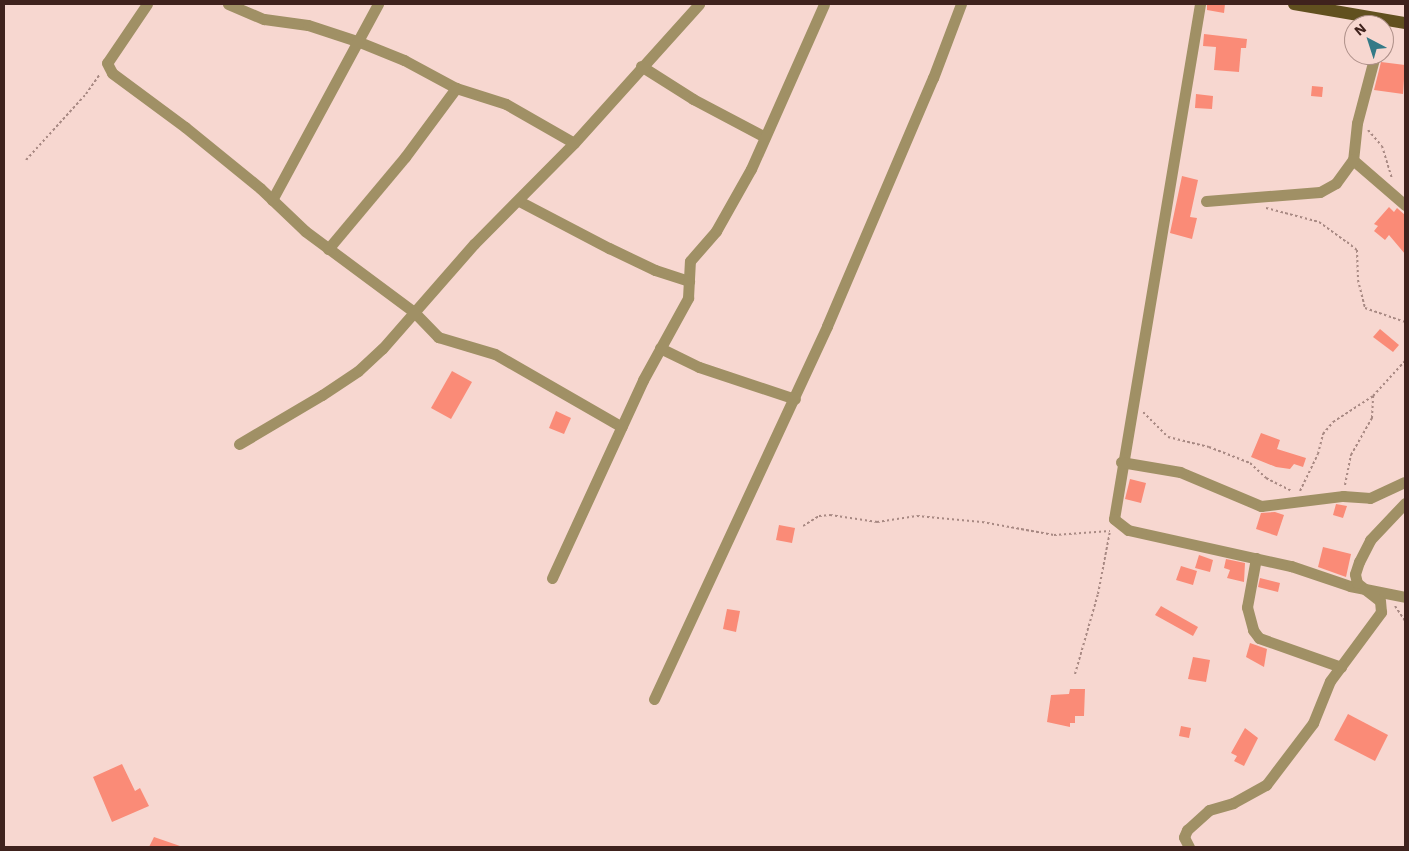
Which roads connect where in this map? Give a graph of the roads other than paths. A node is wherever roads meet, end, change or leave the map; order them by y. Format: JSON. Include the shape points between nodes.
{"nodes":[{"id":1,"x":147,"y":4,"type":"edge"},
{"id":2,"x":228,"y":4,"type":"edge"},
{"id":3,"x":378,"y":4,"type":"edge"},
{"id":4,"x":699,"y":4,"type":"edge"},
{"id":5,"x":824,"y":4,"type":"edge"},
{"id":6,"x":961,"y":4,"type":"edge"},
{"id":7,"x":1200,"y":4,"type":"edge"},
{"id":8,"x":1294,"y":4,"type":"edge"},
{"id":9,"x":1331,"y":6,"type":"edge"},
{"id":10,"x":1359,"y":15,"type":"edge"},
{"id":11,"x":357,"y":40,"type":"junction"},
{"id":12,"x":1372,"y":65,"type":"edge"},
{"id":13,"x":641,"y":66,"type":"junction"},
{"id":14,"x":456,"y":88,"type":"junction"},
{"id":15,"x":765,"y":137,"type":"junction"},
{"id":16,"x":574,"y":143,"type":"junction"},
{"id":17,"x":1353,"y":160,"type":"junction"},
{"id":18,"x":272,"y":200,"type":"junction"},
{"id":19,"x":519,"y":201,"type":"junction"},
{"id":20,"x":1206,"y":201,"type":"dead end"},
{"id":21,"x":1405,"y":205,"type":"edge"},
{"id":22,"x":328,"y":250,"type":"junction"},
{"id":23,"x":689,"y":281,"type":"junction"},
{"id":24,"x":414,"y":312,"type":"junction"},
{"id":25,"x":660,"y":348,"type":"junction"},
{"id":26,"x":795,"y":399,"type":"junction"},
{"id":27,"x":622,"y":427,"type":"junction"},
{"id":28,"x":239,"y":444,"type":"dead end"},
{"id":29,"x":1121,"y":462,"type":"junction"},
{"id":30,"x":1405,"y":482,"type":"edge"},
{"id":31,"x":1405,"y":503,"type":"edge"},
{"id":32,"x":1256,"y":558,"type":"junction"},
{"id":33,"x":552,"y":578,"type":"dead end"},
{"id":34,"x":1363,"y":588,"type":"junction"},
{"id":35,"x":1405,"y":597,"type":"edge"},
{"id":36,"x":1341,"y":667,"type":"junction"},
{"id":37,"x":654,"y":699,"type":"dead end"},
{"id":38,"x":1189,"y":847,"type":"edge"}],
"edges":[{"from":1,"to":18,"type":"street","via":[[107,63],[112,73],[185,127]]},
{"from":2,"to":11,"type":"street","via":[[264,19],[308,25]]},
{"from":3,"to":11,"type":"street"},
{"from":4,"to":13,"type":"street"},
{"from":5,"to":15,"type":"street"},
{"from":6,"to":26,"type":"street","via":[[933,78]]},
{"from":7,"to":29,"type":"street"},
{"from":8,"to":9,"type":"main road"},
{"from":9,"to":10,"type":"main road"},
{"from":11,"to":14,"type":"street","via":[[404,60]]},
{"from":11,"to":18,"type":"street"},
{"from":12,"to":17,"type":"street","via":[[1359,118]]},
{"from":13,"to":15,"type":"street","via":[[692,99]]},
{"from":13,"to":16,"type":"street"},
{"from":14,"to":16,"type":"street","via":[[506,104]]},
{"from":14,"to":22,"type":"street"},
{"from":15,"to":23,"type":"street","via":[[716,232],[690,261]]},
{"from":16,"to":19,"type":"street"},
{"from":17,"to":20,"type":"street","via":[[1336,184],[1320,192]]},
{"from":17,"to":21,"type":"street"},
{"from":18,"to":22,"type":"street"},
{"from":19,"to":23,"type":"street","via":[[616,252]]},
{"from":19,"to":24,"type":"street","via":[[474,244]]},
{"from":22,"to":24,"type":"street"},
{"from":23,"to":25,"type":"street","via":[[688,298]]},
{"from":24,"to":27,"type":"street","via":[[438,337],[490,352]]},
{"from":24,"to":28,"type":"street","via":[[358,370]]},
{"from":25,"to":26,"type":"street","via":[[699,367]]},
{"from":25,"to":27,"type":"street"},
{"from":26,"to":37,"type":"street"},
{"from":27,"to":33,"type":"street"},
{"from":29,"to":30,"type":"street","via":[[1180,472],[1261,506],[1343,496],[1370,498]]},
{"from":29,"to":32,"type":"street","via":[[1114,519],[1128,530]]},
{"from":31,"to":34,"type":"street","via":[[1370,540],[1359,562],[1355,578]]},
{"from":32,"to":34,"type":"street"},
{"from":32,"to":36,"type":"street","via":[[1247,606],[1253,630],[1259,638]]},
{"from":34,"to":35,"type":"street"},
{"from":34,"to":36,"type":"street","via":[[1380,601],[1382,608],[1376,622]]},
{"from":36,"to":38,"type":"street","via":[[1321,698],[1313,723],[1273,777],[1232,803],[1209,810],[1184,834]]}]}
